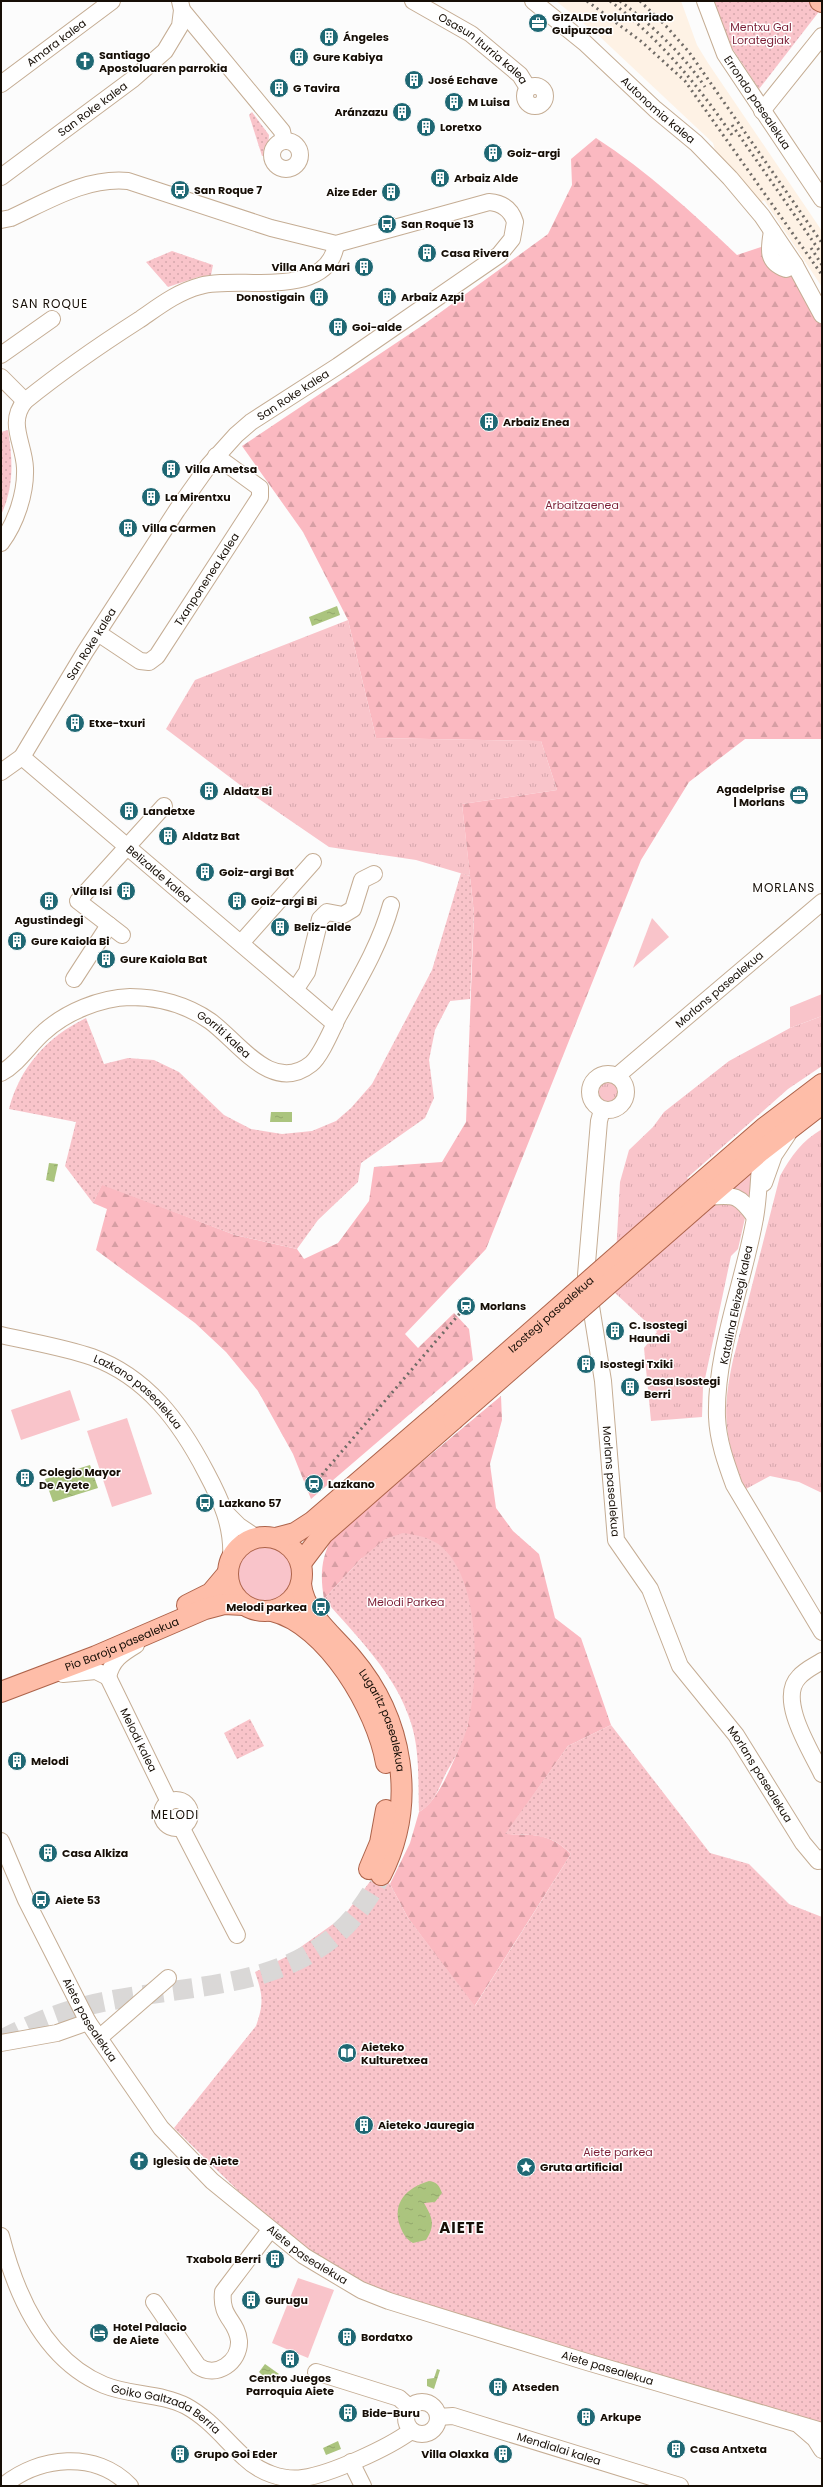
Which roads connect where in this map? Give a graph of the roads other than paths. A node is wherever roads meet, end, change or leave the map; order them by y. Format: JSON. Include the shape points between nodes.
{"nodes":[{"id":1,"x":112,"y":1,"type":"edge"},
{"id":2,"x":413,"y":1,"type":"edge"},
{"id":3,"x":533,"y":1,"type":"edge"},
{"id":4,"x":705,"y":1,"type":"edge"},
{"id":5,"x":181,"y":5,"type":"edge"},
{"id":6,"x":822,"y":36,"type":"edge"},
{"id":7,"x":1,"y":84,"type":"edge"},
{"id":8,"x":528,"y":88,"type":"dead end"},
{"id":9,"x":762,"y":111,"type":"junction"},
{"id":10,"x":284,"y":141,"type":"dead end"},
{"id":11,"x":1,"y":177,"type":"edge"},
{"id":12,"x":822,"y":199,"type":"edge"},
{"id":13,"x":1,"y":220,"type":"edge"},
{"id":14,"x":336,"y":244,"type":"junction"},
{"id":15,"x":822,"y":314,"type":"edge"},
{"id":16,"x":52,"y":319,"type":"dead end"},
{"id":17,"x":1,"y":355,"type":"edge"},
{"id":18,"x":1,"y":377,"type":"edge"},
{"id":19,"x":25,"y":401,"type":"junction"},
{"id":20,"x":216,"y":456,"type":"junction"},
{"id":21,"x":1,"y":543,"type":"edge"},
{"id":22,"x":98,"y":633,"type":"junction"},
{"id":23,"x":22,"y":757,"type":"junction"},
{"id":24,"x":1,"y":772,"type":"edge"},
{"id":25,"x":164,"y":806,"type":"dead end"},
{"id":26,"x":128,"y":846,"type":"junction"},
{"id":27,"x":313,"y":862,"type":"dead end"},
{"id":28,"x":374,"y":874,"type":"dead end"},
{"id":29,"x":822,"y":902,"type":"edge"},
{"id":30,"x":383,"y":907,"type":"dead end"},
{"id":31,"x":108,"y":925,"type":"junction"},
{"id":32,"x":122,"y":935,"type":"dead end"},
{"id":33,"x":241,"y":943,"type":"junction"},
{"id":34,"x":74,"y":979,"type":"dead end"},
{"id":35,"x":295,"y":990,"type":"junction"},
{"id":36,"x":335,"y":1024,"type":"junction"},
{"id":37,"x":1,"y":1073,"type":"edge"},
{"id":38,"x":616,"y":1076,"type":"junction"},
{"id":39,"x":818,"y":1093,"type":"edge"},
{"id":40,"x":602,"y":1110,"type":"junction"},
{"id":41,"x":793,"y":1125,"type":"junction"},
{"id":42,"x":761,"y":1151,"type":"junction"},
{"id":43,"x":703,"y":1191,"type":"junction"},
{"id":44,"x":755,"y":1217,"type":"junction"},
{"id":45,"x":1,"y":1335,"type":"edge"},
{"id":46,"x":447,"y":1415,"type":"junction"},
{"id":47,"x":225,"y":1512,"type":"junction"},
{"id":48,"x":266,"y":1538,"type":"junction"},
{"id":49,"x":301,"y":1563,"type":"junction"},
{"id":50,"x":229,"y":1566,"type":"junction"},
{"id":51,"x":301,"y":1584,"type":"junction"},
{"id":52,"x":244,"y":1606,"type":"junction"},
{"id":53,"x":272,"y":1611,"type":"junction"},
{"id":54,"x":173,"y":1622,"type":"junction"},
{"id":55,"x":822,"y":1632,"type":"edge"},
{"id":56,"x":822,"y":1661,"type":"edge"},
{"id":57,"x":108,"y":1676,"type":"junction"},
{"id":58,"x":41,"y":1677,"type":"junction"},
{"id":59,"x":1,"y":1682,"type":"edge"},
{"id":60,"x":1,"y":1692,"type":"edge"},
{"id":61,"x":822,"y":1774,"type":"edge"},
{"id":62,"x":1,"y":1841,"type":"edge"},
{"id":63,"x":822,"y":1858,"type":"edge"},
{"id":64,"x":5,"y":1860,"type":"edge"},
{"id":65,"x":237,"y":1936,"type":"dead end"},
{"id":66,"x":168,"y":1978,"type":"dead end"},
{"id":67,"x":88,"y":2022,"type":"junction"},
{"id":68,"x":99,"y":2038,"type":"junction"},
{"id":69,"x":1,"y":2043,"type":"edge"},
{"id":70,"x":270,"y":2230,"type":"junction"},
{"id":71,"x":1,"y":2236,"type":"edge"},
{"id":72,"x":154,"y":2302,"type":"dead end"},
{"id":73,"x":316,"y":2372,"type":"dead end"},
{"id":74,"x":409,"y":2407,"type":"junction"},
{"id":75,"x":438,"y":2417,"type":"junction"},
{"id":76,"x":799,"y":2425,"type":"junction"},
{"id":77,"x":411,"y":2430,"type":"junction"},
{"id":78,"x":822,"y":2430,"type":"edge"},
{"id":79,"x":822,"y":2434,"type":"edge"},
{"id":80,"x":822,"y":2450,"type":"edge"},
{"id":81,"x":351,"y":2462,"type":"junction"},
{"id":82,"x":3,"y":2486,"type":"edge"},
{"id":83,"x":130,"y":2486,"type":"edge"},
{"id":84,"x":363,"y":2486,"type":"edge"},
{"id":85,"x":680,"y":2486,"type":"edge"}],
"edges":[{"from":1,"to":7,"type":"street","name":"Amara kalea"},
{"from":2,"to":8,"type":"street","name":"Osasun Iturria kalea","via":[[471,34],[520,74]]},
{"from":3,"to":15,"type":"street","name":"Autonomia kalea","via":[[585,43],[655,109],[696,143],[753,204],[772,231],[769,246],[771,258],[776,265],[786,269],[795,265]]},
{"from":4,"to":9,"type":"street","name":"Errondo pasealekua","via":[[725,54]]},
{"from":5,"to":10,"type":"street","via":[[282,131]]},
{"from":5,"to":11,"type":"street","name":"San Roke kalea","via":[[180,26],[166,51]]},
{"from":6,"to":9,"type":"street"},
{"from":9,"to":12,"type":"street","name":"Errondo pasealekua"},
{"from":13,"to":14,"type":"street","name":"San Roke kalea","via":[[11,218],[82,186],[102,180],[119,180],[271,228]]},
{"from":14,"to":19,"type":"street","via":[[329,263],[317,273],[298,280],[200,286],[177,295],[97,348]]},
{"from":14,"to":20,"type":"street","name":"San Roke kalea","via":[[489,202],[498,202],[508,209],[515,222],[512,239],[499,255],[338,366],[251,422]]},
{"from":16,"to":17,"type":"street"},
{"from":18,"to":19,"type":"street"},
{"from":19,"to":21,"type":"street","via":[[16,418],[25,469],[22,494],[17,514]]},
{"from":20,"to":22,"type":"street","name":"San Roke kalea","via":[[177,510]]},
{"from":20,"to":22,"type":"street","name":"Txanponenea kalea","via":[[254,482],[260,488],[260,497],[157,656],[150,662],[140,661]]},
{"from":22,"to":23,"type":"street","name":"San Roke kalea"},
{"from":23,"to":24,"type":"street","name":"San Roke kalea"},
{"from":23,"to":26,"type":"street","name":"Belizalde kalea"},
{"from":25,"to":26,"type":"street"},
{"from":26,"to":31,"type":"street","via":[[78,901]]},
{"from":26,"to":33,"type":"street","name":"Belizalde kalea"},
{"from":27,"to":33,"type":"street"},
{"from":28,"to":35,"type":"street","via":[[362,880],[353,909],[343,915],[327,912],[320,919],[307,972]]},
{"from":29,"to":38,"type":"street","name":"Morlans pasealekua"},
{"from":30,"to":36,"type":"street","name":"Gorriti kalea","via":[[383,927],[373,953]]},
{"from":31,"to":32,"type":"street"},
{"from":31,"to":34,"type":"street"},
{"from":33,"to":35,"type":"street","name":"Belizalde kalea"},
{"from":35,"to":36,"type":"street","name":"Belizalde kalea"},
{"from":36,"to":37,"type":"street","name":"Gorriti kalea","via":[[312,1063],[296,1072],[277,1072],[263,1067],[210,1020],[187,1008],[163,1000],[129,997],[96,1003],[69,1014],[44,1031],[11,1068]]},
{"from":38,"to":40,"type":"street","via":[[626,1090],[623,1103],[614,1110]]},
{"from":38,"to":40,"type":"street","via":[[602,1074],[592,1082],[589,1094],[591,1100]]},
{"from":39,"to":41,"type":"main road","name":"Izostegi pasealekua"},
{"from":39,"to":42,"type":"street","name":"Katalina Eleizegi kalea","via":[[769,1134]]},
{"from":39,"to":43,"type":"main road","name":"Izostegi pasealekua","via":[[764,1128]]},
{"from":40,"to":63,"type":"street","name":"Morlans pasealekua","via":[[586,1265],[591,1316],[603,1382],[616,1540],[650,1589],[680,1666],[736,1735],[802,1843],[818,1861]]},
{"from":41,"to":42,"type":"main road","name":"Izostegi pasealekua"},
{"from":41,"to":44,"type":"street","via":[[774,1155]]},
{"from":42,"to":43,"type":"main road","name":"Izostegi pasealekua"},
{"from":42,"to":44,"type":"street","name":"Katalina Eleizegi kalea"},
{"from":43,"to":44,"type":"street","via":[[730,1195],[743,1200]]},
{"from":43,"to":46,"type":"main road","name":"Izostegi pasealekua","bridge":true},
{"from":44,"to":55,"type":"street","name":"Katalina Eleizegi kalea","via":[[718,1391],[717,1418],[726,1462],[734,1485]]},
{"from":45,"to":47,"type":"street","name":"Lazkano pasealekua","via":[[91,1357],[117,1368],[143,1386],[162,1404],[181,1428]]},
{"from":46,"to":48,"type":"main road","name":"Izostegi pasealekua","via":[[312,1522],[295,1533]]},
{"from":46,"to":49,"type":"main road","name":"Izostegi pasealekua","via":[[322,1534]]},
{"from":47,"to":48,"type":"street","via":[[239,1526]]},
{"from":47,"to":50,"type":"street","via":[[231,1534]]},
{"from":48,"to":49,"type":"main road","via":[[291,1547]]},
{"from":48,"to":50,"type":"main road","via":[[242,1545]]},
{"from":49,"to":51,"type":"main road"},
{"from":50,"to":52,"type":"main road","via":[[232,1592]]},
{"from":50,"to":59,"type":"main road","name":"Pio Baroja pasealekua","via":[[217,1588],[203,1597],[135,1630]]},
{"from":51,"to":53,"type":"main road","via":[[293,1599]]},
{"from":51,"to":53,"type":"main road","name":"Lugaritz pasealekua","via":[[304,1599],[312,1612],[372,1684],[394,1733],[401,1768],[401,1800],[393,1847],[375,1872],[388,1799],[384,1753],[375,1721],[360,1692],[326,1648],[297,1621]]},
{"from":52,"to":53,"type":"main road","via":[[258,1611]]},
{"from":52,"to":54,"type":"main road","name":"Pio Baroja pasealekua","via":[[214,1606]]},
{"from":54,"to":57,"type":"street","via":[[122,1654],[111,1664]]},
{"from":54,"to":58,"type":"main road","name":"Pio Baroja pasealekua"},
{"from":56,"to":61,"type":"street","via":[[798,1677],[793,1685],[791,1697],[795,1718]]},
{"from":57,"to":58,"type":"street","via":[[96,1671]]},
{"from":57,"to":65,"type":"street","name":"Melodi kalea","via":[[169,1802],[178,1801],[187,1807],[188,1819],[181,1827]]},
{"from":58,"to":60,"type":"main road","name":"Pio Baroja pasealekua"},
{"from":62,"to":64,"type":"street","name":"Aiete pasealekua"},
{"from":64,"to":67,"type":"street","name":"Aiete pasealekua"},
{"from":66,"to":68,"type":"street"},
{"from":67,"to":68,"type":"street","name":"Aiete pasealekua"},
{"from":67,"to":69,"type":"street","via":[[57,2033]]},
{"from":68,"to":70,"type":"street","name":"Aiete pasealekua","via":[[151,2115],[182,2152]]},
{"from":70,"to":72,"type":"street","via":[[223,2292],[225,2315],[236,2329],[239,2342],[236,2354],[223,2368],[206,2372],[198,2366]]},
{"from":70,"to":76,"type":"street","name":"Aiete pasealekua","via":[[340,2279],[389,2301]]},
{"from":71,"to":81,"type":"street","name":"Goiko Galtzada Berria","via":[[16,2288],[30,2314],[49,2341],[80,2371],[104,2385],[178,2402],[195,2411],[220,2431],[245,2459],[263,2470],[282,2477],[303,2478]]},
{"from":73,"to":74,"type":"street","via":[[399,2398]]},
{"from":74,"to":75,"type":"street","via":[[424,2402],[434,2407]]},
{"from":74,"to":77,"type":"street","via":[[405,2419]]},
{"from":75,"to":77,"type":"street","via":[[438,2422],[431,2431],[421,2434]]},
{"from":75,"to":85,"type":"street","name":"Mendialai kalea","via":[[453,2416]]},
{"from":76,"to":78,"type":"street","name":"Aiete pasealekua"},
{"from":76,"to":79,"type":"street","name":"Aiete pasealekua"},
{"from":76,"to":80,"type":"street","via":[[815,2439]]},
{"from":77,"to":81,"type":"street","name":"Goiko Galtzada Berria"},
{"from":81,"to":84,"type":"street"},
{"from":82,"to":83,"type":"street","via":[[29,2469],[69,2461],[97,2465]]}]}
